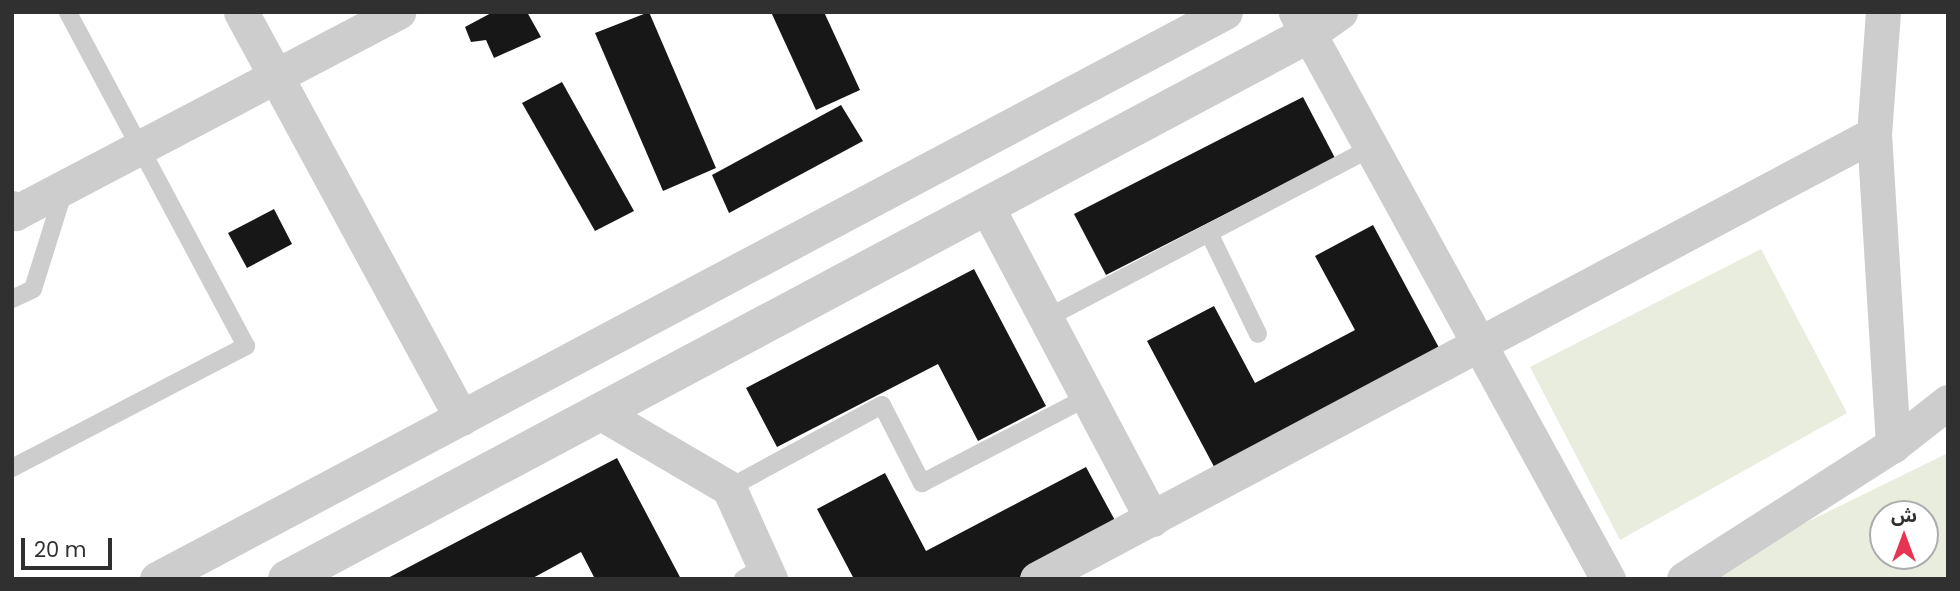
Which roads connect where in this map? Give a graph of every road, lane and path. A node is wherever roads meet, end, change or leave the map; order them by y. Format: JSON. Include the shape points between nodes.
{"nodes":[{"id":1,"x":68,"y":12,"type":"edge"},
{"id":2,"x":241,"y":12,"type":"edge"},
{"id":3,"x":398,"y":12,"type":"edge"},
{"id":4,"x":1226,"y":12,"type":"edge"},
{"id":5,"x":1883,"y":12,"type":"edge"},
{"id":6,"x":1316,"y":19,"type":"edge"},
{"id":7,"x":276,"y":77,"type":"junction"},
{"id":8,"x":1874,"y":134,"type":"junction"},
{"id":9,"x":139,"y":147,"type":"junction"},
{"id":10,"x":1371,"y":148,"type":"junction"},
{"id":11,"x":65,"y":186,"type":"junction"},
{"id":12,"x":12,"y":208,"type":"edge"},
{"id":13,"x":988,"y":209,"type":"junction"},
{"id":14,"x":1209,"y":233,"type":"junction"},
{"id":15,"x":12,"y":299,"type":"edge"},
{"id":16,"x":1045,"y":319,"type":"junction"},
{"id":17,"x":1258,"y":334,"type":"dead end"},
{"id":18,"x":1477,"y":348,"type":"junction"},
{"id":19,"x":1086,"y":398,"type":"junction"},
{"id":20,"x":1948,"y":402,"type":"edge"},
{"id":21,"x":601,"y":413,"type":"junction"},
{"id":22,"x":461,"y":418,"type":"junction"},
{"id":23,"x":1893,"y":445,"type":"junction"},
{"id":24,"x":12,"y":468,"type":"edge"},
{"id":25,"x":730,"y":488,"type":"junction"},
{"id":26,"x":1152,"y":519,"type":"junction"},
{"id":27,"x":301,"y":575,"type":"edge"},
{"id":28,"x":759,"y":575,"type":"edge"},
{"id":29,"x":157,"y":579,"type":"edge"},
{"id":30,"x":1037,"y":579,"type":"edge"},
{"id":31,"x":1608,"y":579,"type":"edge"},
{"id":32,"x":1684,"y":579,"type":"edge"}],
"edges":[{"from":1,"to":9,"type":"lane"},
{"from":2,"to":7,"type":"street"},
{"from":3,"to":7,"type":"street"},
{"from":4,"to":22,"type":"street"},
{"from":5,"to":8,"type":"street"},
{"from":6,"to":10,"type":"street"},
{"from":6,"to":13,"type":"street"},
{"from":7,"to":9,"type":"street"},
{"from":7,"to":22,"type":"street"},
{"from":8,"to":18,"type":"street"},
{"from":8,"to":23,"type":"street"},
{"from":9,"to":11,"type":"street"},
{"from":9,"to":24,"type":"lane","via":[[246,346]]},
{"from":10,"to":14,"type":"lane"},
{"from":10,"to":18,"type":"street"},
{"from":11,"to":12,"type":"street","via":[[15,213]]},
{"from":11,"to":15,"type":"lane","via":[[33,289]]},
{"from":13,"to":16,"type":"street"},
{"from":13,"to":21,"type":"street"},
{"from":14,"to":16,"type":"lane"},
{"from":14,"to":17,"type":"lane"},
{"from":16,"to":19,"type":"street"},
{"from":18,"to":26,"type":"street"},
{"from":18,"to":31,"type":"street"},
{"from":19,"to":25,"type":"lane","via":[[922,483],[883,405]]},
{"from":19,"to":26,"type":"street"},
{"from":20,"to":23,"type":"street"},
{"from":21,"to":25,"type":"street"},
{"from":21,"to":27,"type":"street"},
{"from":22,"to":29,"type":"street"},
{"from":23,"to":32,"type":"street"},
{"from":25,"to":28,"type":"street"},
{"from":26,"to":30,"type":"street"}]}
